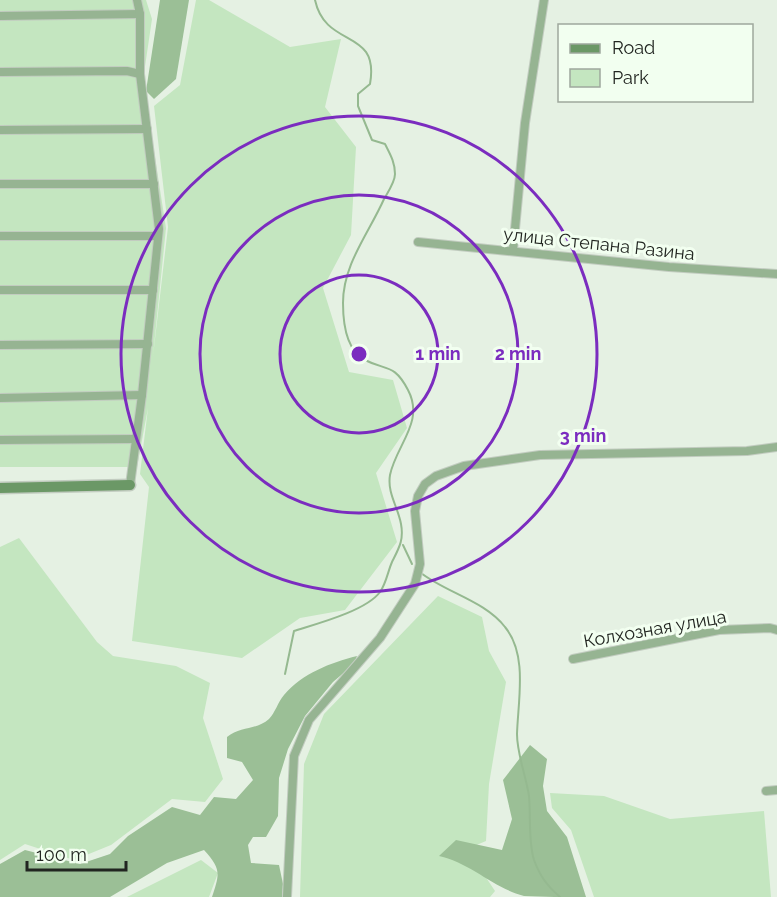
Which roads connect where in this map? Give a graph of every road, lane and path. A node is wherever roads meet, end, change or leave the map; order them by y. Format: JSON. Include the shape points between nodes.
{"nodes":[{"id":1,"x":137,"y":0,"type":"edge"},
{"id":2,"x":544,"y":0,"type":"edge"},
{"id":3,"x":140,"y":14,"type":"junction"},
{"id":4,"x":0,"y":16,"type":"edge"},
{"id":5,"x":0,"y":72,"type":"edge"},
{"id":6,"x":140,"y":74,"type":"junction"},
{"id":7,"x":147,"y":129,"type":"junction"},
{"id":8,"x":0,"y":130,"type":"edge"},
{"id":9,"x":0,"y":184,"type":"edge"},
{"id":10,"x":154,"y":184,"type":"junction"},
{"id":11,"x":0,"y":236,"type":"edge"},
{"id":12,"x":158,"y":236,"type":"junction"},
{"id":13,"x":418,"y":242,"type":"dead end"},
{"id":14,"x":513,"y":250,"type":"junction"},
{"id":15,"x":777,"y":274,"type":"edge"},
{"id":16,"x":0,"y":290,"type":"edge"},
{"id":17,"x":153,"y":290,"type":"junction"},
{"id":18,"x":148,"y":344,"type":"junction"},
{"id":19,"x":0,"y":345,"type":"edge"},
{"id":20,"x":142,"y":395,"type":"junction"},
{"id":21,"x":0,"y":398,"type":"edge"},
{"id":22,"x":135,"y":439,"type":"junction"},
{"id":23,"x":0,"y":440,"type":"edge"},
{"id":24,"x":777,"y":447,"type":"edge"},
{"id":25,"x":130,"y":485,"type":"joint"},
{"id":26,"x":0,"y":488,"type":"edge"},
{"id":27,"x":777,"y":630,"type":"edge"},
{"id":28,"x":573,"y":659,"type":"dead end"},
{"id":29,"x":766,"y":790,"type":"dead end"},
{"id":30,"x":777,"y":790,"type":"edge"},
{"id":31,"x":287,"y":897,"type":"edge"}],
"edges":[{"from":1,"to":3,"type":"street"},
{"from":2,"to":14,"type":"street","via":[[525,123]]},
{"from":3,"to":4,"type":"street"},
{"from":3,"to":6,"type":"street"},
{"from":5,"to":6,"type":"street"},
{"from":6,"to":7,"type":"street"},
{"from":7,"to":8,"type":"street"},
{"from":7,"to":10,"type":"street"},
{"from":9,"to":10,"type":"street"},
{"from":10,"to":12,"type":"street"},
{"from":11,"to":12,"type":"street"},
{"from":12,"to":17,"type":"street"},
{"from":13,"to":14,"type":"street","name":"улица Степана Разина"},
{"from":14,"to":15,"type":"street","name":"улица Степана Разина"},
{"from":16,"to":17,"type":"street"},
{"from":17,"to":18,"type":"street"},
{"from":18,"to":19,"type":"street"},
{"from":18,"to":20,"type":"street"},
{"from":20,"to":21,"type":"street"},
{"from":20,"to":22,"type":"street"},
{"from":22,"to":23,"type":"street"},
{"from":22,"to":25,"type":"street"},
{"from":24,"to":31,"type":"street","via":[[540,455],[451,470],[425,484],[418,496],[415,526],[420,564],[415,584],[380,638],[309,720],[294,756]]},
{"from":25,"to":26,"type":"street"},
{"from":27,"to":28,"type":"street","name":"Колхозная улица","via":[[719,630]]},
{"from":29,"to":30,"type":"street"}]}
